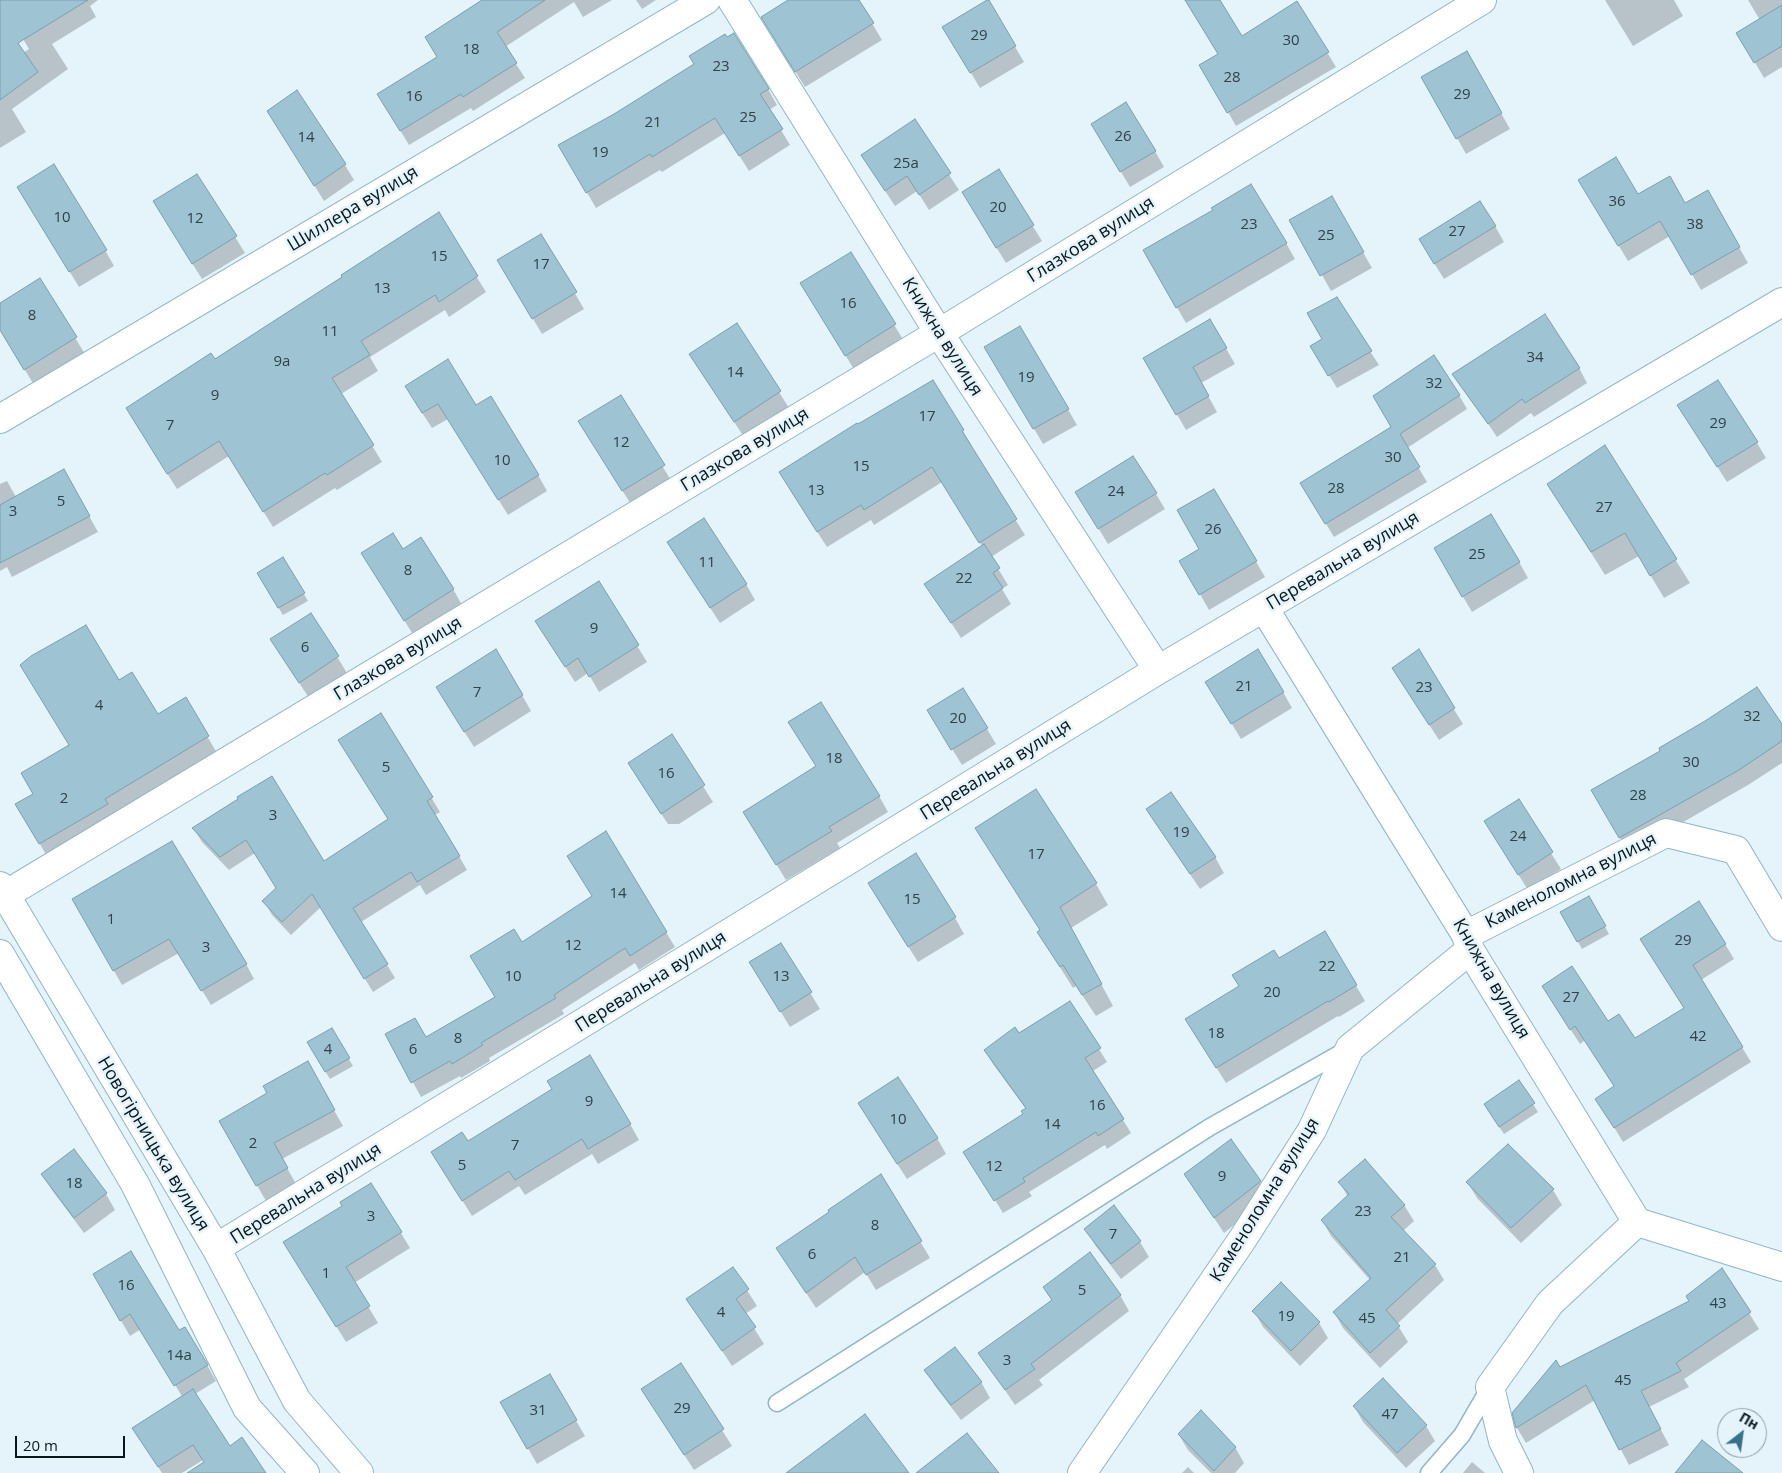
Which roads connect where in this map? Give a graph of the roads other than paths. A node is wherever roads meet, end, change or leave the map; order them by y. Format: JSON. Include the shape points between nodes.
{"nodes":[{"id":1,"x":706,"y":0,"type":"edge"},
{"id":2,"x":732,"y":0,"type":"edge"},
{"id":3,"x":1482,"y":0,"type":"edge"},
{"id":4,"x":1782,"y":302,"type":"edge"},
{"id":5,"x":939,"y":333,"type":"junction"},
{"id":6,"x":0,"y":419,"type":"edge"},
{"id":7,"x":1264,"y":608,"type":"junction"},
{"id":8,"x":1158,"y":670,"type":"junction"},
{"id":9,"x":2,"y":891,"type":"edge"},
{"id":10,"x":1782,"y":927,"type":"edge"},
{"id":11,"x":1468,"y":942,"type":"junction"},
{"id":12,"x":0,"y":954,"type":"edge"},
{"id":13,"x":1350,"y":1048,"type":"junction"},
{"id":14,"x":1638,"y":1222,"type":"junction"},
{"id":15,"x":216,"y":1248,"type":"junction"},
{"id":16,"x":1782,"y":1267,"type":"edge"},
{"id":17,"x":1490,"y":1387,"type":"junction"},
{"id":18,"x":777,"y":1403,"type":"dead end"},
{"id":19,"x":305,"y":1473,"type":"edge"},
{"id":20,"x":359,"y":1473,"type":"edge"},
{"id":21,"x":1082,"y":1473,"type":"edge"},
{"id":22,"x":1429,"y":1473,"type":"edge"},
{"id":23,"x":1519,"y":1473,"type":"edge"}],
"edges":[{"from":1,"to":6,"type":"street","name":"Шиллера вулиця"},
{"from":2,"to":5,"type":"street","name":"Книжна вулиця"},
{"from":3,"to":5,"type":"street","name":"Глазкова вулиця"},
{"from":4,"to":7,"type":"street","name":"Перевальна вулиця"},
{"from":5,"to":8,"type":"street","name":"Книжна вулиця"},
{"from":5,"to":9,"type":"street","name":"Глазкова вулиця"},
{"from":7,"to":8,"type":"street","name":"Перевальна вулиця"},
{"from":7,"to":11,"type":"street","name":"Книжна вулиця"},
{"from":8,"to":15,"type":"street","name":"Перевальна вулиця"},
{"from":9,"to":15,"type":"street","name":"Новогірницька вулиця"},
{"from":10,"to":11,"type":"street","name":"Каменоломна вулиця","via":[[1736,850],[1666,832]]},
{"from":11,"to":13,"type":"street","name":"Каменоломна вулиця"},
{"from":11,"to":14,"type":"street","name":"Книжна вулиця"},
{"from":12,"to":19,"type":"street","name":"Новогірницька вулиця","via":[[135,1184],[247,1408]]},
{"from":13,"to":18,"type":"lane","via":[[1210,1127]]},
{"from":13,"to":21,"type":"street","name":"Каменоломна вулиця","via":[[1312,1130],[1242,1240]]},
{"from":14,"to":16,"type":"street"},
{"from":14,"to":17,"type":"street","via":[[1550,1303]]},
{"from":15,"to":20,"type":"street","name":"Новогірницька вулиця","via":[[297,1401]]},
{"from":17,"to":22,"type":"lane","via":[[1462,1435]]},
{"from":17,"to":23,"type":"street","via":[[1503,1441]]}]}
